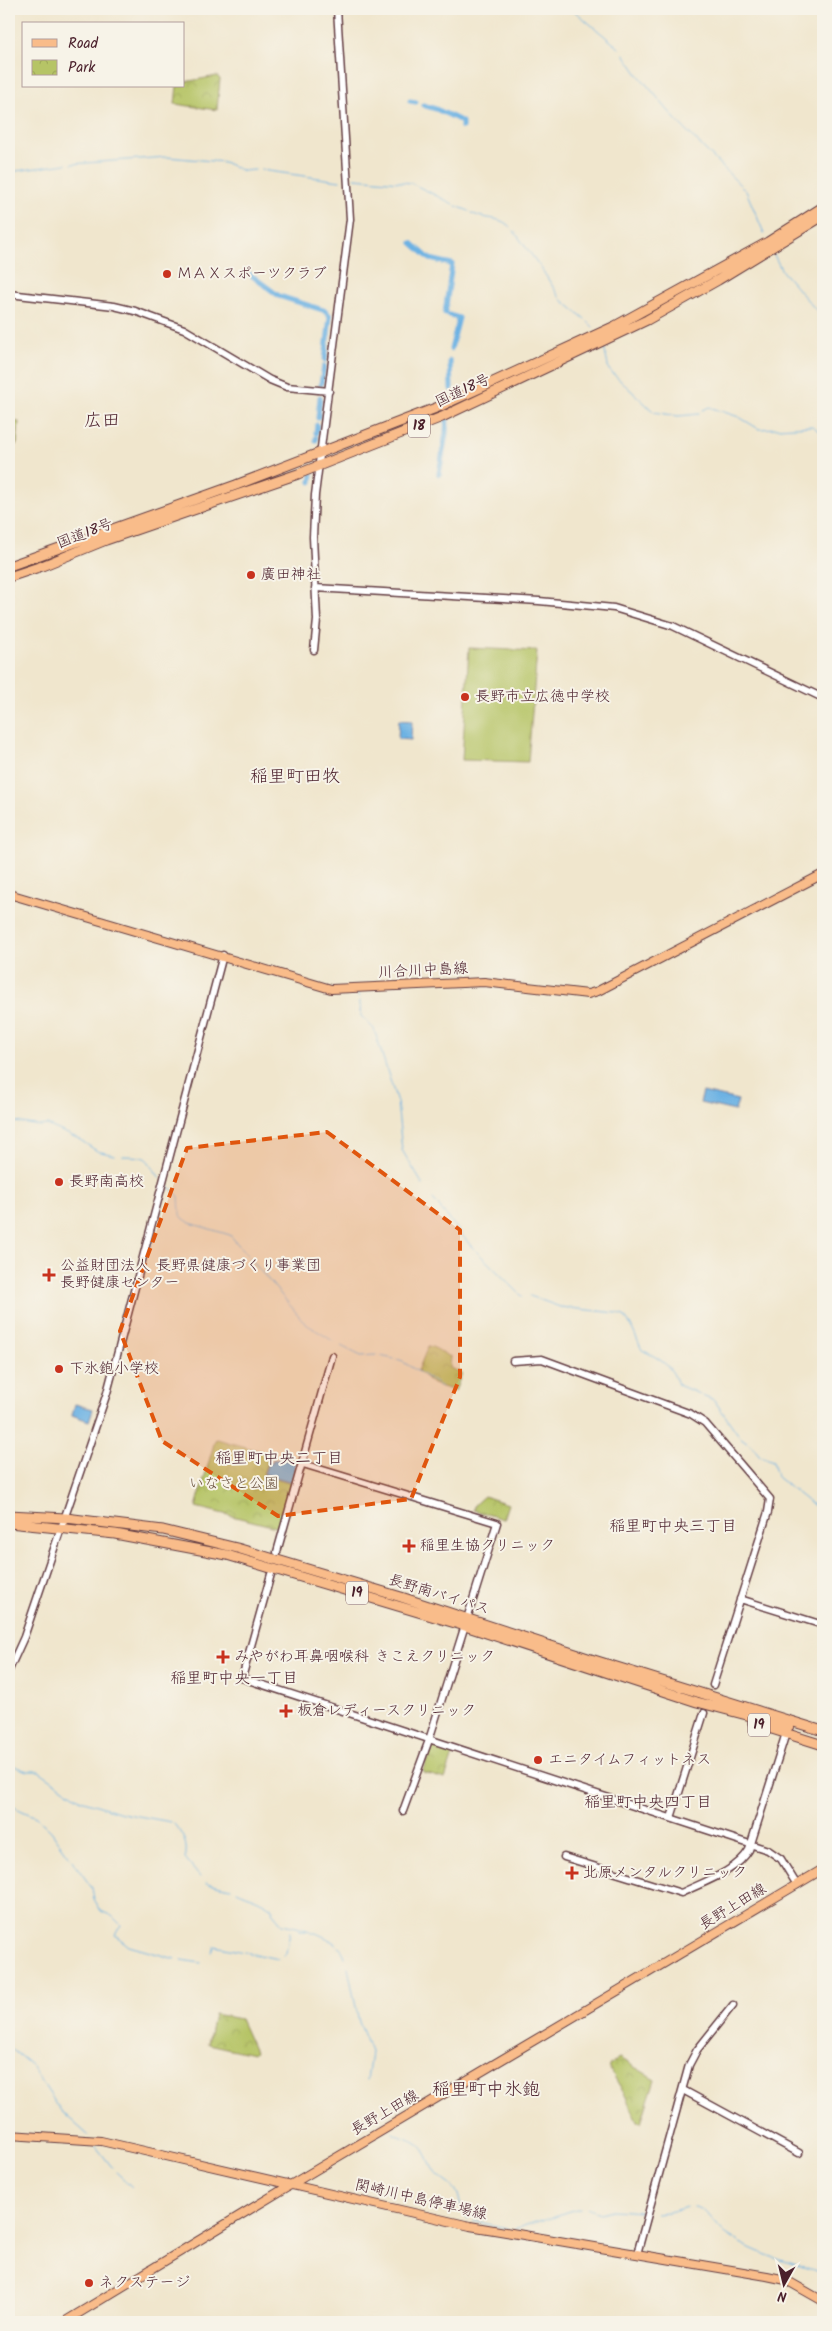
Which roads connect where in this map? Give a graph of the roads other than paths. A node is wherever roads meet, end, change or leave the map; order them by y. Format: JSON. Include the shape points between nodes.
{"nodes":[{"id":1,"x":337,"y":9,"type":"edge"},
{"id":2,"x":823,"y":207,"type":"edge"},
{"id":3,"x":823,"y":216,"type":"edge"},
{"id":4,"x":9,"y":294,"type":"edge"},
{"id":5,"x":329,"y":392,"type":"junction"},
{"id":6,"x":321,"y":452,"type":"junction"},
{"id":7,"x":319,"y":466,"type":"junction"},
{"id":8,"x":9,"y":566,"type":"edge"},
{"id":9,"x":9,"y":577,"type":"edge"},
{"id":10,"x":314,"y":588,"type":"junction"},
{"id":11,"x":314,"y":650,"type":"dead end"},
{"id":12,"x":823,"y":698,"type":"edge"},
{"id":13,"x":823,"y":874,"type":"edge"},
{"id":14,"x":9,"y":894,"type":"edge"},
{"id":15,"x":223,"y":955,"type":"junction"},
{"id":16,"x":332,"y":1356,"type":"dead end"},
{"id":17,"x":513,"y":1361,"type":"dead end"},
{"id":18,"x":303,"y":1464,"type":"junction"},
{"id":19,"x":9,"y":1515,"type":"edge"},
{"id":20,"x":9,"y":1523,"type":"edge"},
{"id":21,"x":64,"y":1523,"type":"junction"},
{"id":22,"x":278,"y":1552,"type":"dead end"},
{"id":23,"x":271,"y":1574,"type":"dead end"},
{"id":24,"x":740,"y":1600,"type":"junction"},
{"id":25,"x":466,"y":1622,"type":"junction"},
{"id":26,"x":823,"y":1625,"type":"edge"},
{"id":27,"x":9,"y":1670,"type":"edge"},
{"id":28,"x":660,"y":1679,"type":"junction"},
{"id":29,"x":713,"y":1685,"type":"dead end"},
{"id":30,"x":697,"y":1702,"type":"junction"},
{"id":31,"x":704,"y":1713,"type":"dead end"},
{"id":32,"x":759,"y":1715,"type":"junction"},
{"id":33,"x":823,"y":1727,"type":"edge"},
{"id":34,"x":823,"y":1732,"type":"edge"},
{"id":35,"x":786,"y":1733,"type":"junction"},
{"id":36,"x":429,"y":1740,"type":"junction"},
{"id":37,"x":823,"y":1745,"type":"edge"},
{"id":38,"x":403,"y":1812,"type":"dead end"},
{"id":39,"x":670,"y":1818,"type":"junction"},
{"id":40,"x":751,"y":1845,"type":"junction"},
{"id":41,"x":564,"y":1856,"type":"dead end"},
{"id":42,"x":823,"y":1869,"type":"edge"},
{"id":43,"x":797,"y":1885,"type":"junction"},
{"id":44,"x":733,"y":2005,"type":"dead end"},
{"id":45,"x":683,"y":2090,"type":"junction"},
{"id":46,"x":9,"y":2135,"type":"edge"},
{"id":47,"x":799,"y":2153,"type":"dead end"},
{"id":48,"x":292,"y":2184,"type":"junction"},
{"id":49,"x":637,"y":2254,"type":"junction"},
{"id":50,"x":823,"y":2301,"type":"edge"},
{"id":51,"x":64,"y":2322,"type":"edge"}],
"edges":[{"from":1,"to":5,"type":"street","via":[[350,219]]},
{"from":2,"to":6,"type":"highway","name":"国道18号","number":"18","via":[[768,242],[615,326],[441,406]]},
{"from":3,"to":7,"type":"highway","name":"国道18号","number":"18","via":[[622,333],[442,417]]},
{"from":4,"to":5,"type":"street","via":[[135,311],[184,328],[270,380],[287,387]]},
{"from":5,"to":6,"type":"street"},
{"from":6,"to":7,"type":"street"},
{"from":6,"to":8,"type":"highway","name":"国道18号","number":"18"},
{"from":7,"to":9,"type":"highway","name":"国道18号","number":"18"},
{"from":7,"to":10,"type":"street","via":[[313,537]]},
{"from":10,"to":11,"type":"street","via":[[317,620]]},
{"from":10,"to":12,"type":"street","via":[[614,608],[673,626]]},
{"from":13,"to":15,"type":"main road","name":"川合川中島線","via":[[588,994],[484,982],[332,989]]},
{"from":14,"to":15,"type":"main road","name":"川合川中島線"},
{"from":15,"to":21,"type":"street","via":[[107,1393]]},
{"from":16,"to":18,"type":"street"},
{"from":17,"to":24,"type":"street","via":[[542,1359],[691,1414],[705,1424],[770,1499]]},
{"from":18,"to":22,"type":"street"},
{"from":18,"to":25,"type":"street","via":[[497,1523]]},
{"from":19,"to":21,"type":"highway","name":"長野南バイパス","number":"19"},
{"from":20,"to":21,"type":"highway","name":"長野南バイパス","number":"19"},
{"from":21,"to":25,"type":"highway","name":"長野南バイパス","number":"19","via":[[227,1555]]},
{"from":21,"to":27,"type":"street","via":[[17,1656]]},
{"from":23,"to":36,"type":"street","via":[[242,1678]]},
{"from":24,"to":26,"type":"street"},
{"from":24,"to":29,"type":"street"},
{"from":25,"to":28,"type":"highway","name":"長野南バイパス","number":"19"},
{"from":25,"to":30,"type":"highway","name":"長野南バイパス","number":"19"},
{"from":25,"to":36,"type":"street"},
{"from":28,"to":32,"type":"highway","name":"長野南バイパス","number":"19"},
{"from":28,"to":33,"type":"highway","number":"19"},
{"from":30,"to":32,"type":"highway","name":"長野南バイパス","number":"19"},
{"from":30,"to":35,"type":"highway","number":"19"},
{"from":31,"to":39,"type":"street"},
{"from":32,"to":34,"type":"highway","name":"長野南バイパス","number":"19"},
{"from":35,"to":37,"type":"highway","number":"19"},
{"from":35,"to":40,"type":"street"},
{"from":36,"to":38,"type":"street"},
{"from":36,"to":39,"type":"street"},
{"from":39,"to":40,"type":"street"},
{"from":40,"to":41,"type":"street","via":[[744,1858],[734,1866],[681,1893]]},
{"from":40,"to":43,"type":"street","via":[[768,1850],[781,1859]]},
{"from":42,"to":43,"type":"main road","name":"長野上田線"},
{"from":43,"to":48,"type":"main road","name":"長野上田線"},
{"from":44,"to":45,"type":"street","via":[[697,2050],[689,2065]]},
{"from":45,"to":47,"type":"street"},
{"from":45,"to":49,"type":"street"},
{"from":46,"to":48,"type":"main road","name":"関崎川中島停車場線","via":[[100,2141]]},
{"from":48,"to":49,"type":"main road","name":"関崎川中島停車場線","via":[[470,2226]]},
{"from":48,"to":51,"type":"main road","name":"長野上田線"},
{"from":49,"to":50,"type":"main road","name":"関崎川中島停車場線","via":[[786,2280]]}]}
